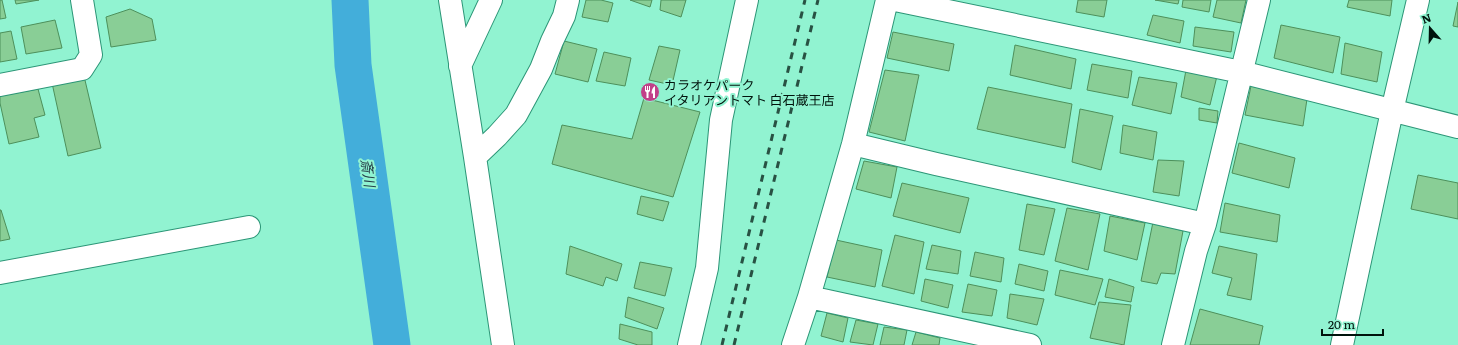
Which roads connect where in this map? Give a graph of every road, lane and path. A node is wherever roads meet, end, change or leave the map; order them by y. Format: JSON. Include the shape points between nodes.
{"nodes":[{"id":1,"x":82,"y":0,"type":"edge"},
{"id":2,"x":450,"y":0,"type":"edge"},
{"id":3,"x":491,"y":0,"type":"edge"},
{"id":4,"x":568,"y":0,"type":"edge"},
{"id":5,"x":747,"y":0,"type":"edge"},
{"id":6,"x":888,"y":0,"type":"edge"},
{"id":7,"x":895,"y":0,"type":"edge"},
{"id":8,"x":1259,"y":0,"type":"edge"},
{"id":9,"x":1418,"y":0,"type":"edge"},
{"id":10,"x":460,"y":66,"type":"junction"},
{"id":11,"x":1241,"y":72,"type":"junction"},
{"id":12,"x":0,"y":85,"type":"edge"},
{"id":13,"x":1392,"y":111,"type":"junction"},
{"id":14,"x":1458,"y":127,"type":"edge"},
{"id":15,"x":853,"y":144,"type":"junction"},
{"id":16,"x":475,"y":157,"type":"junction"},
{"id":17,"x":1205,"y":224,"type":"junction"},
{"id":18,"x":248,"y":227,"type":"dead end"},
{"id":19,"x":0,"y":273,"type":"edge"},
{"id":20,"x":809,"y":297,"type":"junction"},
{"id":21,"x":503,"y":345,"type":"edge"},
{"id":22,"x":689,"y":345,"type":"edge"},
{"id":23,"x":793,"y":345,"type":"edge"},
{"id":24,"x":1030,"y":345,"type":"edge"},
{"id":25,"x":1173,"y":345,"type":"edge"},
{"id":26,"x":1342,"y":345,"type":"edge"}],
"edges":[{"from":1,"to":12,"type":"street","via":[[91,55],[82,69]]},
{"from":2,"to":10,"type":"street"},
{"from":3,"to":10,"type":"street"},
{"from":4,"to":16,"type":"street","via":[[564,16],[541,69],[516,115]]},
{"from":5,"to":22,"type":"street","via":[[721,120],[707,268]]},
{"from":6,"to":15,"type":"street"},
{"from":7,"to":11,"type":"street"},
{"from":8,"to":11,"type":"street"},
{"from":9,"to":13,"type":"street"},
{"from":10,"to":16,"type":"street"},
{"from":11,"to":13,"type":"street"},
{"from":11,"to":17,"type":"street"},
{"from":13,"to":14,"type":"street"},
{"from":13,"to":26,"type":"street"},
{"from":15,"to":17,"type":"street"},
{"from":15,"to":20,"type":"street"},
{"from":16,"to":21,"type":"street"},
{"from":17,"to":25,"type":"street"},
{"from":18,"to":19,"type":"street"},
{"from":20,"to":23,"type":"street"},
{"from":20,"to":24,"type":"street"}]}
